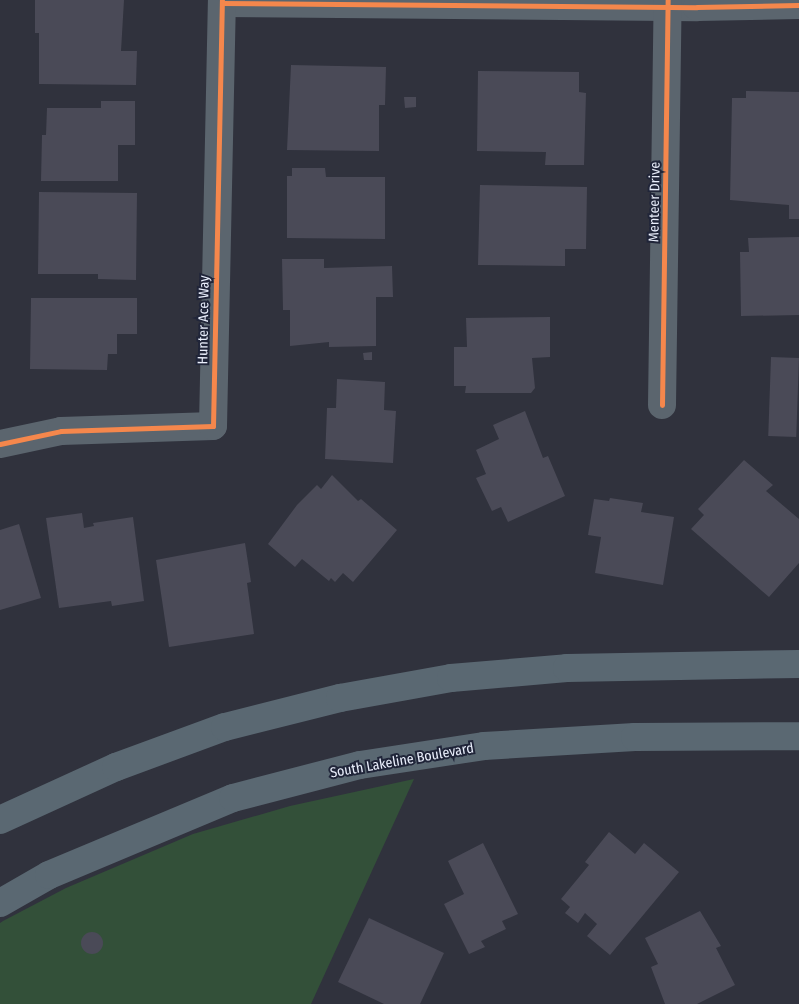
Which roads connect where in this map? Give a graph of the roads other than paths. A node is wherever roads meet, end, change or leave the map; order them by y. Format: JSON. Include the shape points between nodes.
{"nodes":[{"id":1,"x":222,"y":2,"type":"edge"},
{"id":2,"x":668,"y":3,"type":"edge"},
{"id":3,"x":799,"y":5,"type":"edge"},
{"id":4,"x":662,"y":405,"type":"dead end"},
{"id":5,"x":0,"y":444,"type":"edge"},
{"id":6,"x":799,"y":664,"type":"edge"},
{"id":7,"x":799,"y":736,"type":"edge"},
{"id":8,"x":0,"y":820,"type":"edge"},
{"id":9,"x":0,"y":903,"type":"edge"}],
"edges":[{"from":1,"to":2,"type":"street"},
{"from":1,"to":5,"type":"street","name":"Hunter Ace Way","via":[[213,426],[61,430]]},
{"from":2,"to":3,"type":"street"},
{"from":2,"to":4,"type":"street","name":"Menteer Drive"},
{"from":6,"to":8,"type":"main road","via":[[567,668],[451,678],[340,698],[225,727],[116,767]]},
{"from":7,"to":9,"type":"main road","name":"South Lakeline Boulevard","via":[[635,737],[484,746],[360,766],[233,798],[49,875]]}]}
